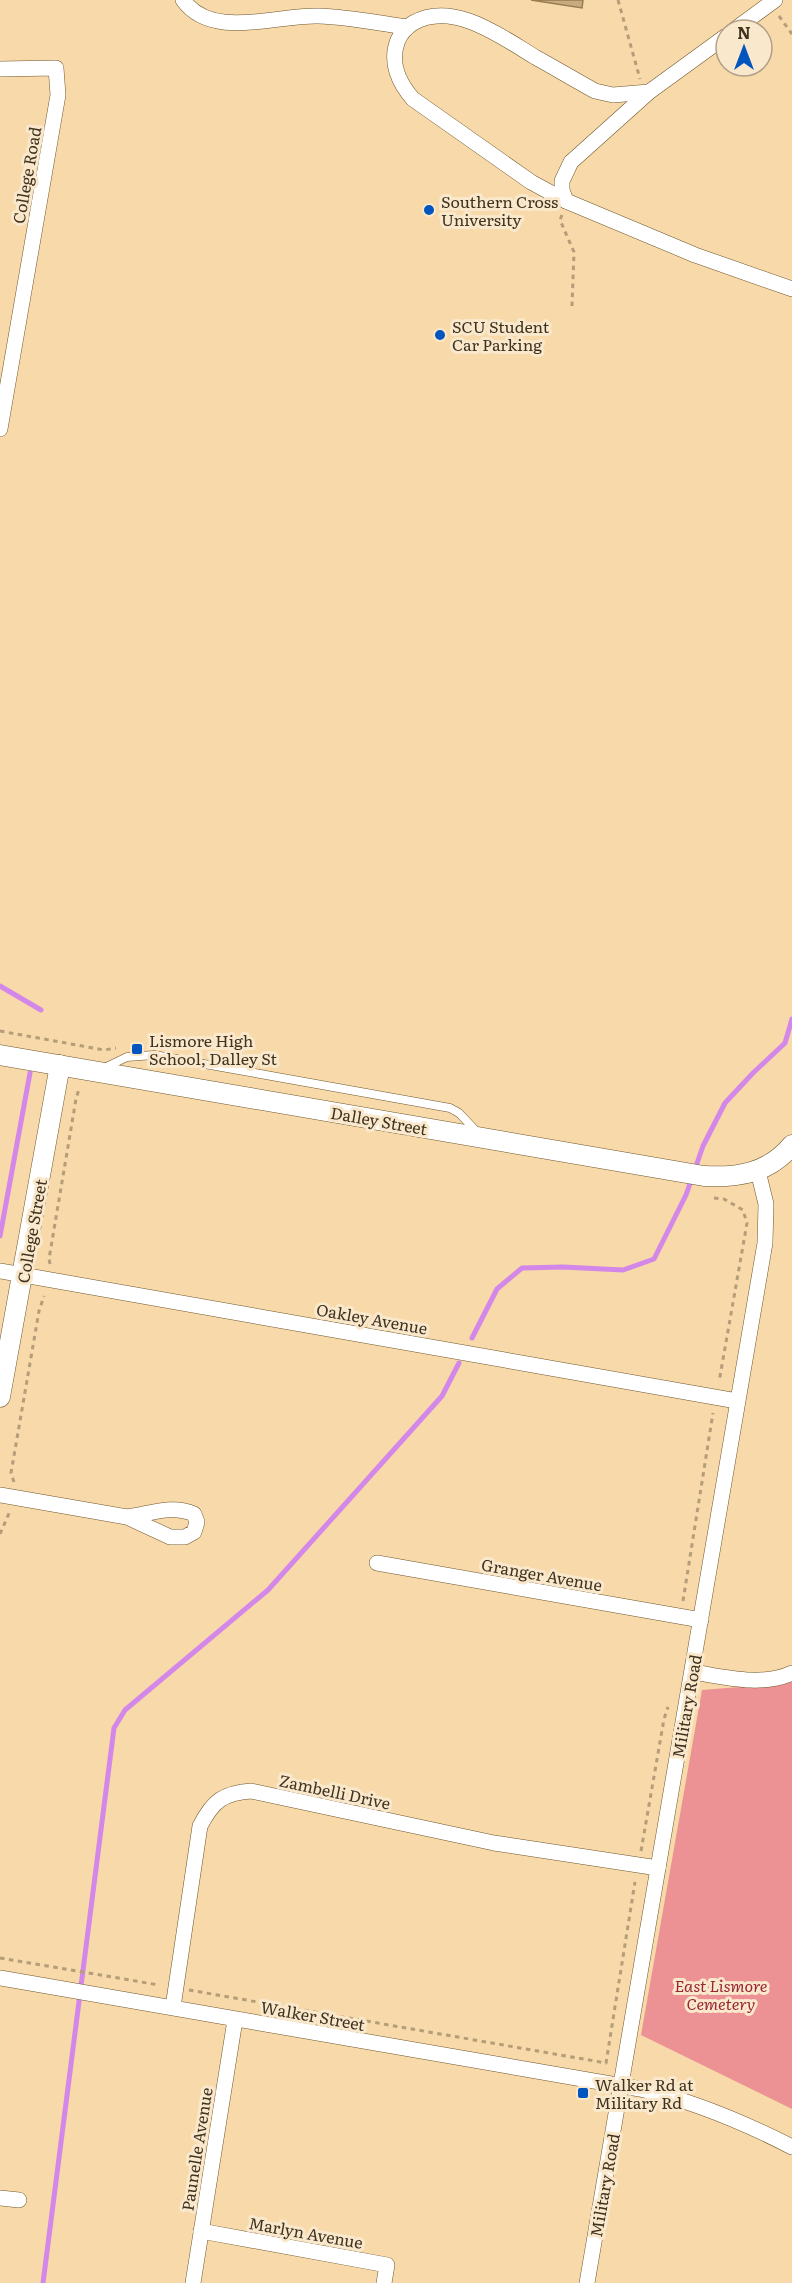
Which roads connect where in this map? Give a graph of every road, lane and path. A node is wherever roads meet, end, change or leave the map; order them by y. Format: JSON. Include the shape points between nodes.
{"nodes":[{"id":1,"x":183,"y":0,"type":"edge"},
{"id":2,"x":618,"y":0,"type":"edge"},
{"id":3,"x":775,"y":0,"type":"edge"},
{"id":4,"x":750,"y":18,"type":"edge"},
{"id":5,"x":406,"y":27,"type":"junction"},
{"id":6,"x":714,"y":45,"type":"edge"},
{"id":7,"x":0,"y":69,"type":"edge"},
{"id":8,"x":649,"y":92,"type":"junction"},
{"id":9,"x":566,"y":201,"type":"junction"},
{"id":10,"x":792,"y":289,"type":"edge"},
{"id":11,"x":572,"y":306,"type":"dead end"},
{"id":12,"x":6,"y":358,"type":"edge"},
{"id":13,"x":0,"y":429,"type":"edge"},
{"id":14,"x":0,"y":1055,"type":"edge"},
{"id":15,"x":60,"y":1065,"type":"junction"},
{"id":16,"x":80,"y":1089,"type":"dead end"},
{"id":17,"x":792,"y":1145,"type":"edge"},
{"id":18,"x":758,"y":1171,"type":"junction"},
{"id":19,"x":714,"y":1197,"type":"dead end"},
{"id":20,"x":51,"y":1265,"type":"dead end"},
{"id":21,"x":0,"y":1272,"type":"edge"},
{"id":22,"x":23,"y":1275,"type":"junction"},
{"id":23,"x":44,"y":1296,"type":"dead end"},
{"id":24,"x":719,"y":1382,"type":"dead end"},
{"id":25,"x":0,"y":1397,"type":"edge"},
{"id":26,"x":737,"y":1401,"type":"junction"},
{"id":27,"x":713,"y":1413,"type":"dead end"},
{"id":28,"x":14,"y":1484,"type":"dead end"},
{"id":29,"x":0,"y":1495,"type":"edge"},
{"id":30,"x":10,"y":1510,"type":"dead end"},
{"id":31,"x":127,"y":1517,"type":"dead end"},
{"id":32,"x":0,"y":1534,"type":"edge"},
{"id":33,"x":377,"y":1563,"type":"dead end"},
{"id":34,"x":682,"y":1606,"type":"dead end"},
{"id":35,"x":701,"y":1620,"type":"junction"},
{"id":36,"x":693,"y":1672,"type":"junction"},
{"id":37,"x":792,"y":1673,"type":"edge"},
{"id":38,"x":672,"y":1702,"type":"dead end"},
{"id":39,"x":640,"y":1853,"type":"dead end"},
{"id":40,"x":658,"y":1868,"type":"junction"},
{"id":41,"x":635,"y":1882,"type":"dead end"},
{"id":42,"x":0,"y":1958,"type":"edge"},
{"id":43,"x":0,"y":1978,"type":"edge"},
{"id":44,"x":159,"y":1985,"type":"dead end"},
{"id":45,"x":186,"y":1989,"type":"dead end"},
{"id":46,"x":172,"y":2007,"type":"junction"},
{"id":47,"x":235,"y":2020,"type":"junction"},
{"id":48,"x":621,"y":2086,"type":"junction"},
{"id":49,"x":792,"y":2147,"type":"edge"},
{"id":50,"x":0,"y":2198,"type":"edge"},
{"id":51,"x":19,"y":2200,"type":"dead end"},
{"id":52,"x":201,"y":2231,"type":"junction"},
{"id":53,"x":193,"y":2283,"type":"edge"},
{"id":54,"x":384,"y":2283,"type":"edge"},
{"id":55,"x":587,"y":2283,"type":"edge"}],
"edges":[{"from":1,"to":5,"type":"street","via":[[208,19],[237,23],[316,16]]},
{"from":2,"to":8,"type":"path","via":[[640,82]]},
{"from":3,"to":4,"type":"street"},
{"from":5,"to":8,"type":"street","via":[[434,15],[471,22],[596,91],[613,95]]},
{"from":5,"to":9,"type":"street","via":[[398,39],[396,68],[401,85],[412,99],[531,182]]},
{"from":6,"to":8,"type":"street"},
{"from":7,"to":12,"type":"street","name":"College Road","via":[[56,68],[57,95]]},
{"from":8,"to":9,"type":"street","via":[[571,162],[562,181]]},
{"from":9,"to":10,"type":"street","via":[[695,255]]},
{"from":9,"to":11,"type":"path","via":[[560,220],[574,252]]},
{"from":12,"to":13,"type":"street","name":"College Road"},
{"from":14,"to":15,"type":"street","name":"Dalley Street"},
{"from":15,"to":18,"type":"street","name":"Dalley Street","via":[[704,1176]]},
{"from":15,"to":22,"type":"street","name":"College Street"},
{"from":16,"to":20,"type":"path"},
{"from":17,"to":18,"type":"street"},
{"from":18,"to":26,"type":"street","name":"Military Road","via":[[766,1204],[765,1243]]},
{"from":19,"to":24,"type":"path","via":[[743,1210],[747,1223]]},
{"from":21,"to":22,"type":"street","name":"Oakley Avenue"},
{"from":22,"to":25,"type":"street","name":"College Street"},
{"from":22,"to":26,"type":"street","name":"Oakley Avenue"},
{"from":23,"to":28,"type":"path","via":[[11,1473]]},
{"from":26,"to":35,"type":"street","name":"Military Road"},
{"from":27,"to":34,"type":"path"},
{"from":29,"to":31,"type":"street"},
{"from":30,"to":32,"type":"path"},
{"from":33,"to":35,"type":"street","name":"Granger Avenue"},
{"from":35,"to":36,"type":"street","name":"Military Road"},
{"from":36,"to":37,"type":"street","via":[[749,1680]]},
{"from":36,"to":40,"type":"street","name":"Military Road"},
{"from":38,"to":39,"type":"path","via":[[664,1719]]},
{"from":40,"to":46,"type":"street","name":"Zambelli Drive","via":[[494,1843],[251,1791],[235,1792],[209,1809],[200,1826]]},
{"from":40,"to":48,"type":"street","name":"Military Road"},
{"from":41,"to":45,"type":"path","via":[[606,2063]]},
{"from":42,"to":44,"type":"path"},
{"from":43,"to":46,"type":"street","name":"Walker Street"},
{"from":46,"to":47,"type":"street","name":"Walker Street"},
{"from":47,"to":48,"type":"street","name":"Walker Street"},
{"from":47,"to":52,"type":"street","name":"Paunelle Avenue"},
{"from":48,"to":49,"type":"street","name":"Walker Street","via":[[691,2103]]},
{"from":48,"to":55,"type":"street","name":"Military Road"},
{"from":50,"to":51,"type":"street"},
{"from":52,"to":53,"type":"street","name":"Paunelle Avenue"},
{"from":52,"to":54,"type":"street","name":"Marlyn Avenue","via":[[387,2265]]}]}
